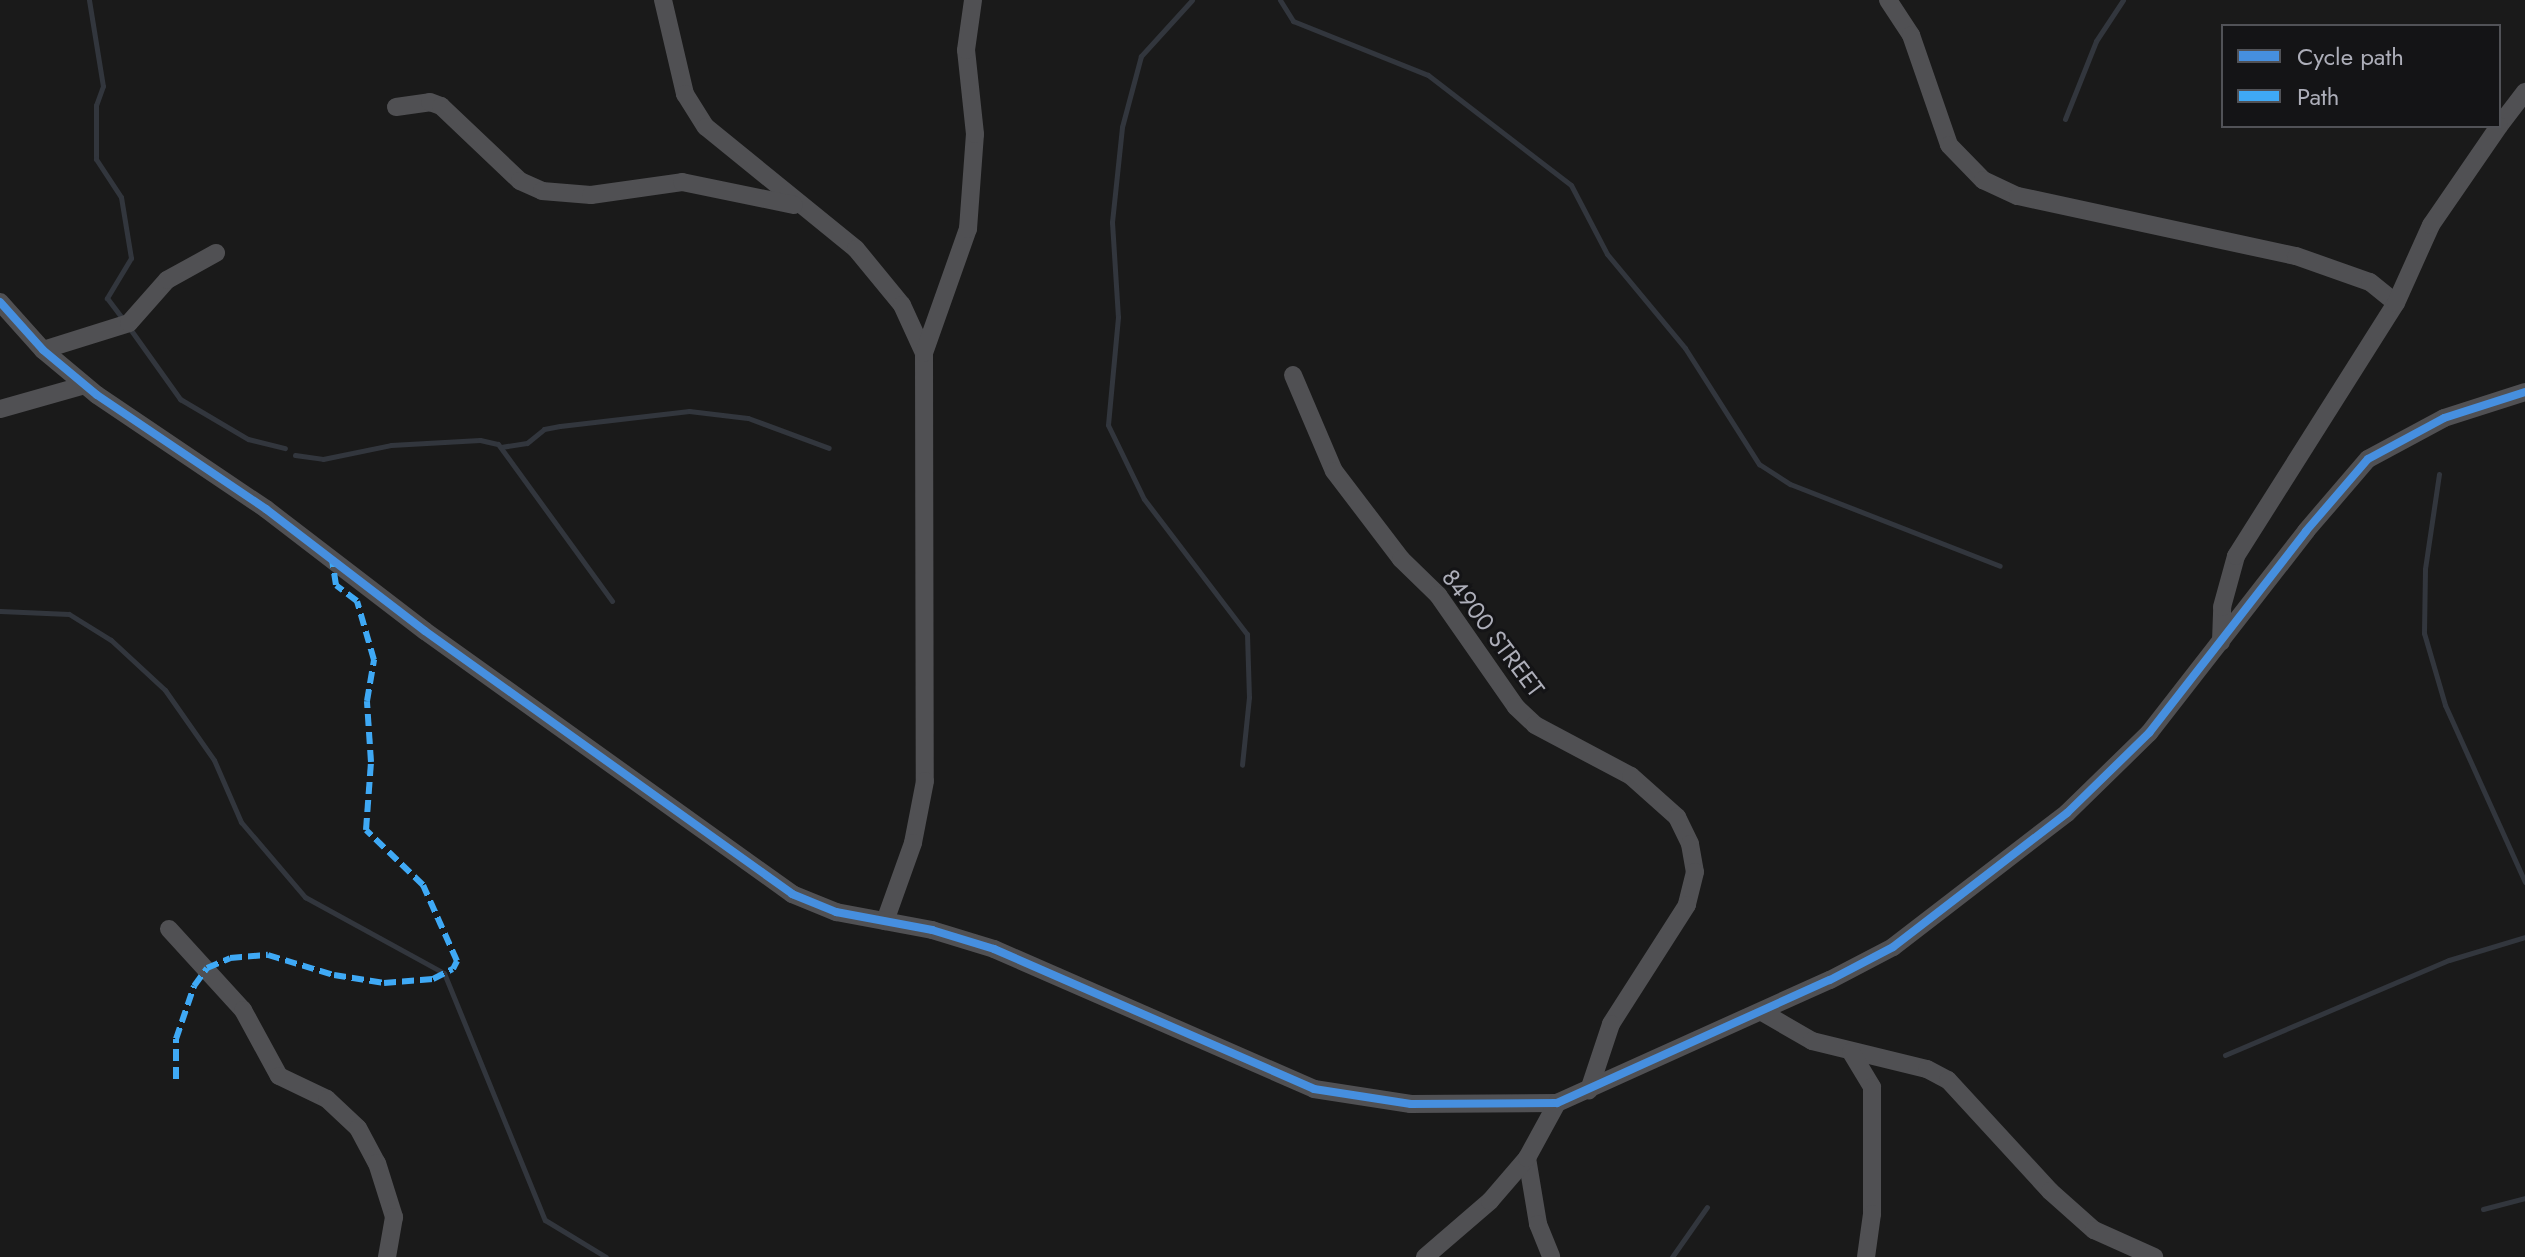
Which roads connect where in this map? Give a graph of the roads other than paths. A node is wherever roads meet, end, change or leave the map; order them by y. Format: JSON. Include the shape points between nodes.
{"nodes":[{"id":1,"x":663,"y":0,"type":"edge"},
{"id":2,"x":973,"y":0,"type":"edge"},
{"id":3,"x":1888,"y":0,"type":"edge"},
{"id":4,"x":2525,"y":92,"type":"edge"},
{"id":5,"x":396,"y":107,"type":"dead end"},
{"id":6,"x":2501,"y":123,"type":"edge"},
{"id":7,"x":2498,"y":128,"type":"edge"},
{"id":8,"x":804,"y":208,"type":"junction"},
{"id":9,"x":216,"y":253,"type":"dead end"},
{"id":10,"x":0,"y":302,"type":"edge"},
{"id":11,"x":2396,"y":303,"type":"junction"},
{"id":12,"x":43,"y":350,"type":"junction"},
{"id":13,"x":924,"y":353,"type":"junction"},
{"id":14,"x":1293,"y":375,"type":"dead end"},
{"id":15,"x":85,"y":385,"type":"junction"},
{"id":16,"x":2525,"y":392,"type":"edge"},
{"id":17,"x":0,"y":409,"type":"edge"},
{"id":18,"x":2221,"y":642,"type":"junction"},
{"id":19,"x":885,"y":921,"type":"junction"},
{"id":20,"x":169,"y":929,"type":"dead end"},
{"id":21,"x":1762,"y":1012,"type":"junction"},
{"id":22,"x":1851,"y":1052,"type":"junction"},
{"id":23,"x":1589,"y":1090,"type":"junction"},
{"id":24,"x":1557,"y":1103,"type":"junction"},
{"id":25,"x":1527,"y":1158,"type":"junction"},
{"id":26,"x":387,"y":1257,"type":"edge"},
{"id":27,"x":1425,"y":1257,"type":"edge"},
{"id":28,"x":1551,"y":1257,"type":"edge"},
{"id":29,"x":1866,"y":1257,"type":"edge"},
{"id":30,"x":2154,"y":1257,"type":"edge"}],
"edges":[{"from":1,"to":8,"type":"street","via":[[685,94],[706,127]]},
{"from":2,"to":13,"type":"street","via":[[966,50],[975,134],[968,229]]},
{"from":3,"to":11,"type":"street","via":[[1911,35],[1949,145],[1983,180],[2018,196],[2296,256],[2370,282]]},
{"from":4,"to":6,"type":"street"},
{"from":5,"to":8,"type":"street","via":[[430,102],[441,106],[520,181],[542,191],[591,195],[682,182]]},
{"from":7,"to":11,"type":"street","via":[[2431,225]]},
{"from":8,"to":13,"type":"street","via":[[880,275],[902,305]]},
{"from":9,"to":12,"type":"street","via":[[167,280],[129,323]]},
{"from":10,"to":12,"type":"street"},
{"from":11,"to":18,"type":"street","via":[[2236,556],[2222,607]]},
{"from":12,"to":15,"type":"street"},
{"from":13,"to":19,"type":"street","via":[[925,781],[913,843]]},
{"from":14,"to":23,"type":"street","name":"84900 STREET","via":[[1334,471],[1374,528],[1438,595],[1516,707],[1535,725],[1631,776],[1677,817],[1690,844],[1695,872],[1687,905],[1611,1024]]},
{"from":15,"to":17,"type":"street"},
{"from":15,"to":19,"type":"street","via":[[176,453],[266,509],[752,870],[836,912]]},
{"from":16,"to":18,"type":"street","via":[[2444,418],[2368,459]]},
{"from":18,"to":21,"type":"street","via":[[2149,733],[2067,813],[1979,885],[1893,947]]},
{"from":19,"to":24,"type":"street","via":[[994,949],[1314,1089],[1346,1098],[1411,1104]]},
{"from":20,"to":26,"type":"street","via":[[243,1010],[279,1076],[327,1099],[358,1128],[377,1163],[394,1217]]},
{"from":21,"to":22,"type":"street","via":[[1788,1030]]},
{"from":21,"to":23,"type":"street"},
{"from":22,"to":29,"type":"street","via":[[1872,1087],[1873,1202]]},
{"from":22,"to":30,"type":"street","via":[[1927,1069],[1948,1080],[2050,1191],[2094,1230]]},
{"from":23,"to":24,"type":"street"},
{"from":24,"to":25,"type":"street"},
{"from":25,"to":27,"type":"street","via":[[1490,1201]]},
{"from":25,"to":28,"type":"street","via":[[1538,1224]]}]}
